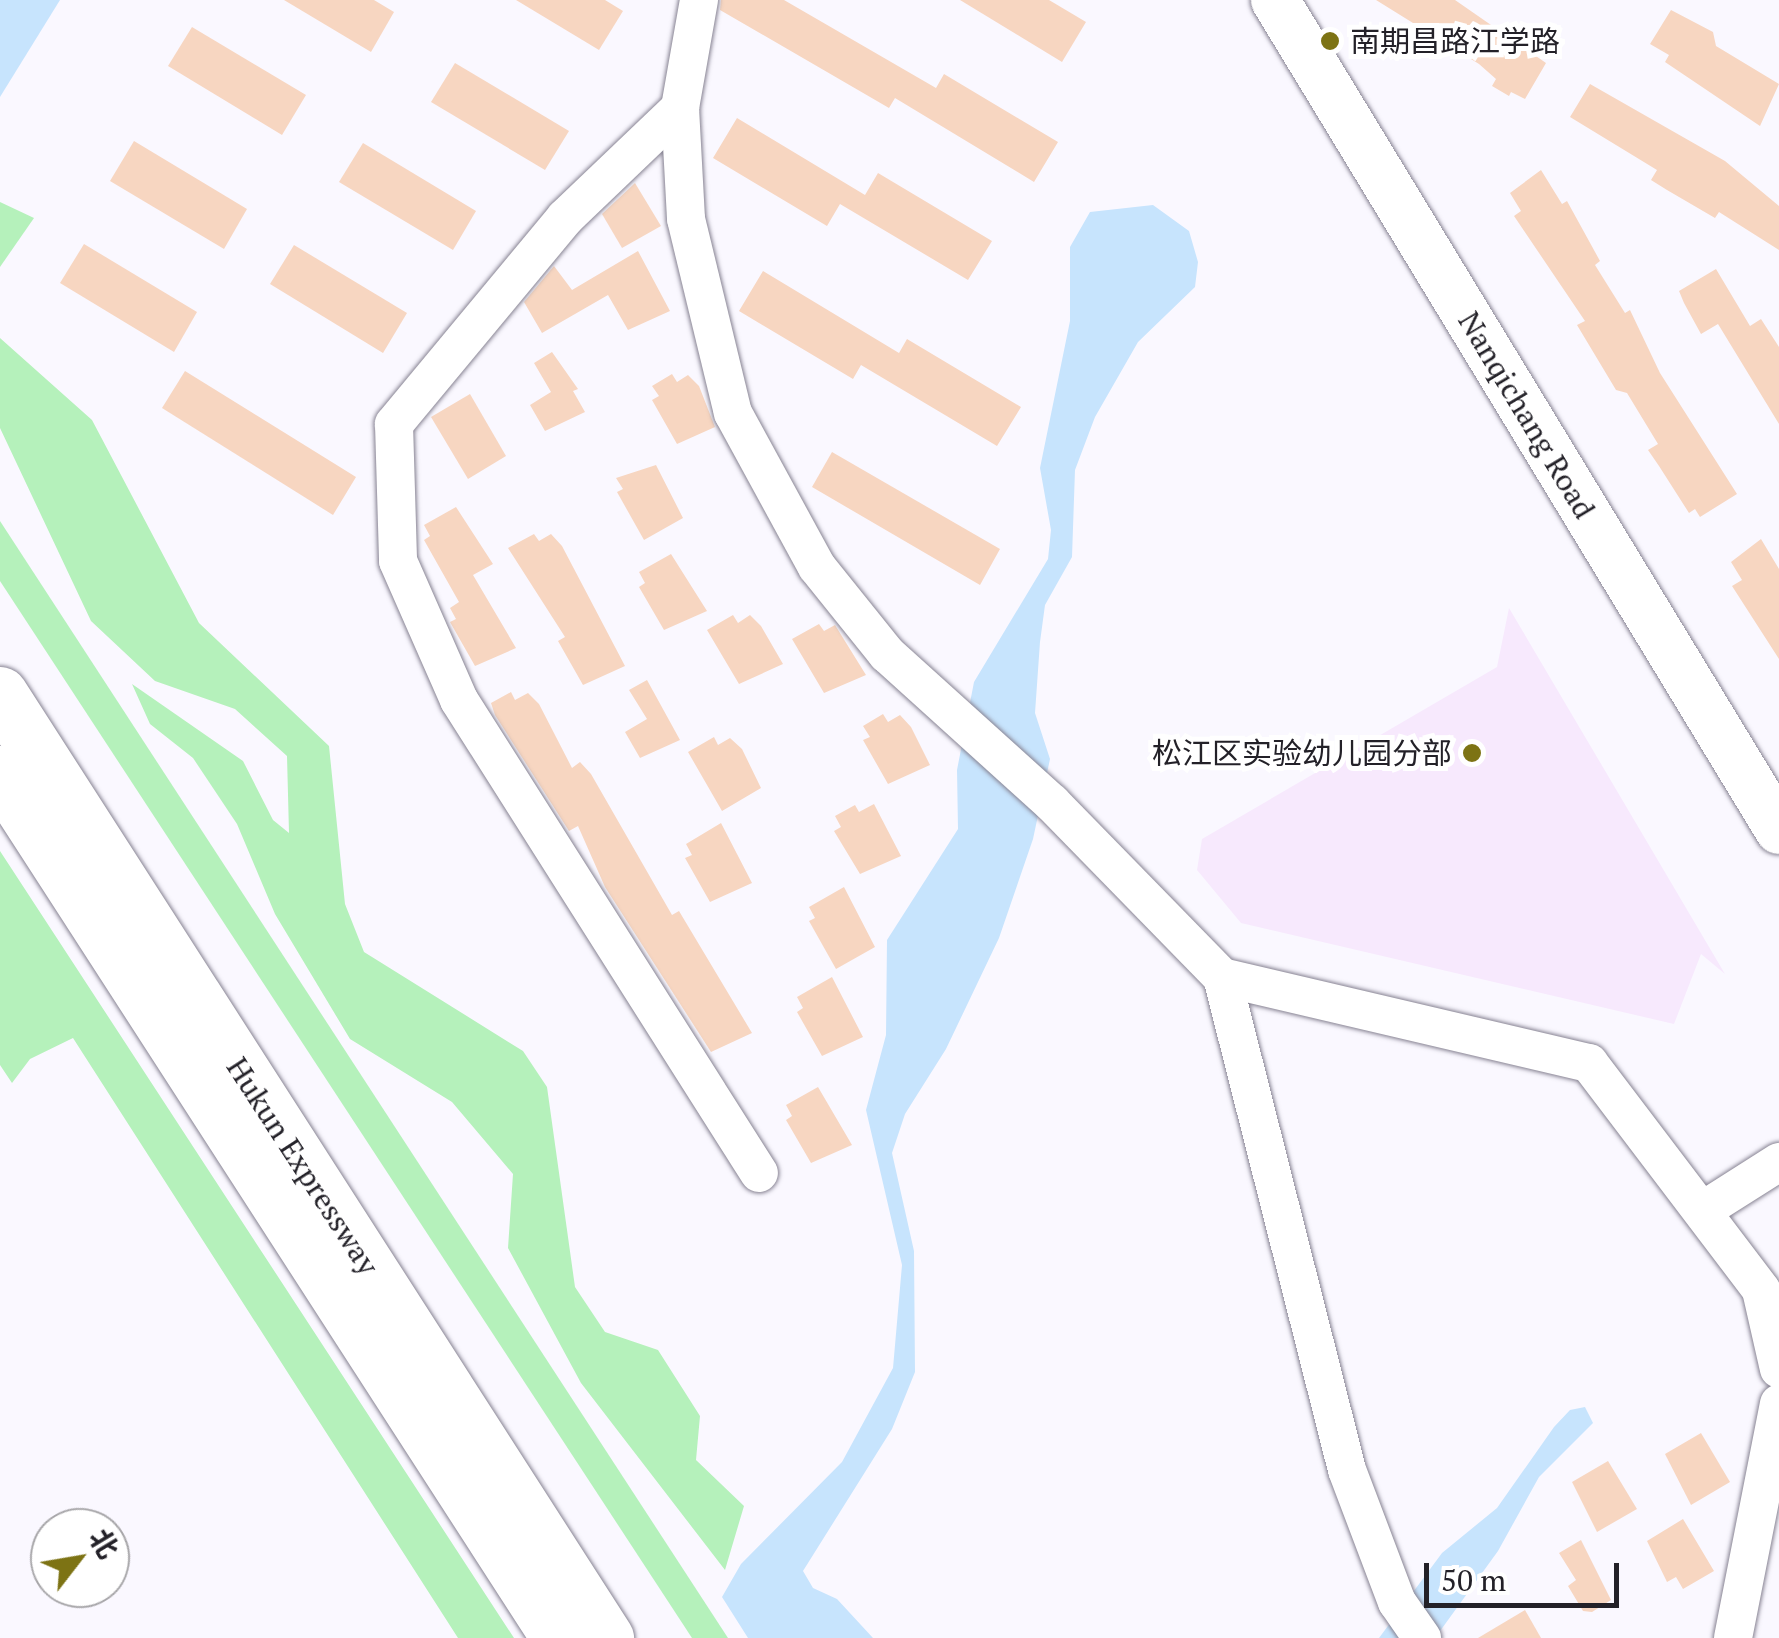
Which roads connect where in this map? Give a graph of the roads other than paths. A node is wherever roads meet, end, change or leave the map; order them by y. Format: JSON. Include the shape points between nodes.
{"nodes":[{"id":1,"x":699,"y":0,"type":"edge"},
{"id":2,"x":1275,"y":0,"type":"edge"},
{"id":3,"x":680,"y":108,"type":"junction"},
{"id":4,"x":0,"y":694,"type":"edge"},
{"id":5,"x":0,"y":773,"type":"edge"},
{"id":6,"x":1779,"y":830,"type":"edge"},
{"id":7,"x":1222,"y":977,"type":"junction"},
{"id":8,"x":1779,"y":1162,"type":"edge"},
{"id":9,"x":759,"y":1172,"type":"dead end"},
{"id":10,"x":1705,"y":1209,"type":"junction"},
{"id":11,"x":1779,"y":1369,"type":"edge"},
{"id":12,"x":1779,"y":1403,"type":"edge"},
{"id":13,"x":559,"y":1638,"type":"edge"},
{"id":14,"x":606,"y":1638,"type":"edge"},
{"id":15,"x":1422,"y":1638,"type":"edge"},
{"id":16,"x":1733,"y":1638,"type":"edge"}],
"edges":[{"from":1,"to":3,"type":"street"},
{"from":2,"to":6,"type":"main road","name":"Nanqichang Road"},
{"from":3,"to":7,"type":"street","via":[[686,219],[733,413],[817,566],[887,654],[1052,804]]},
{"from":3,"to":9,"type":"street","via":[[565,218],[394,424],[398,561],[459,700]]},
{"from":4,"to":14,"type":"highway","name":"Hukun Expressway"},
{"from":5,"to":13,"type":"highway","name":"Hukun Expressway"},
{"from":7,"to":10,"type":"street","via":[[1590,1064]]},
{"from":7,"to":15,"type":"street","via":[[1347,1470],[1397,1602]]},
{"from":8,"to":10,"type":"street"},
{"from":10,"to":11,"type":"street","via":[[1761,1290]]},
{"from":12,"to":16,"type":"street"}]}
